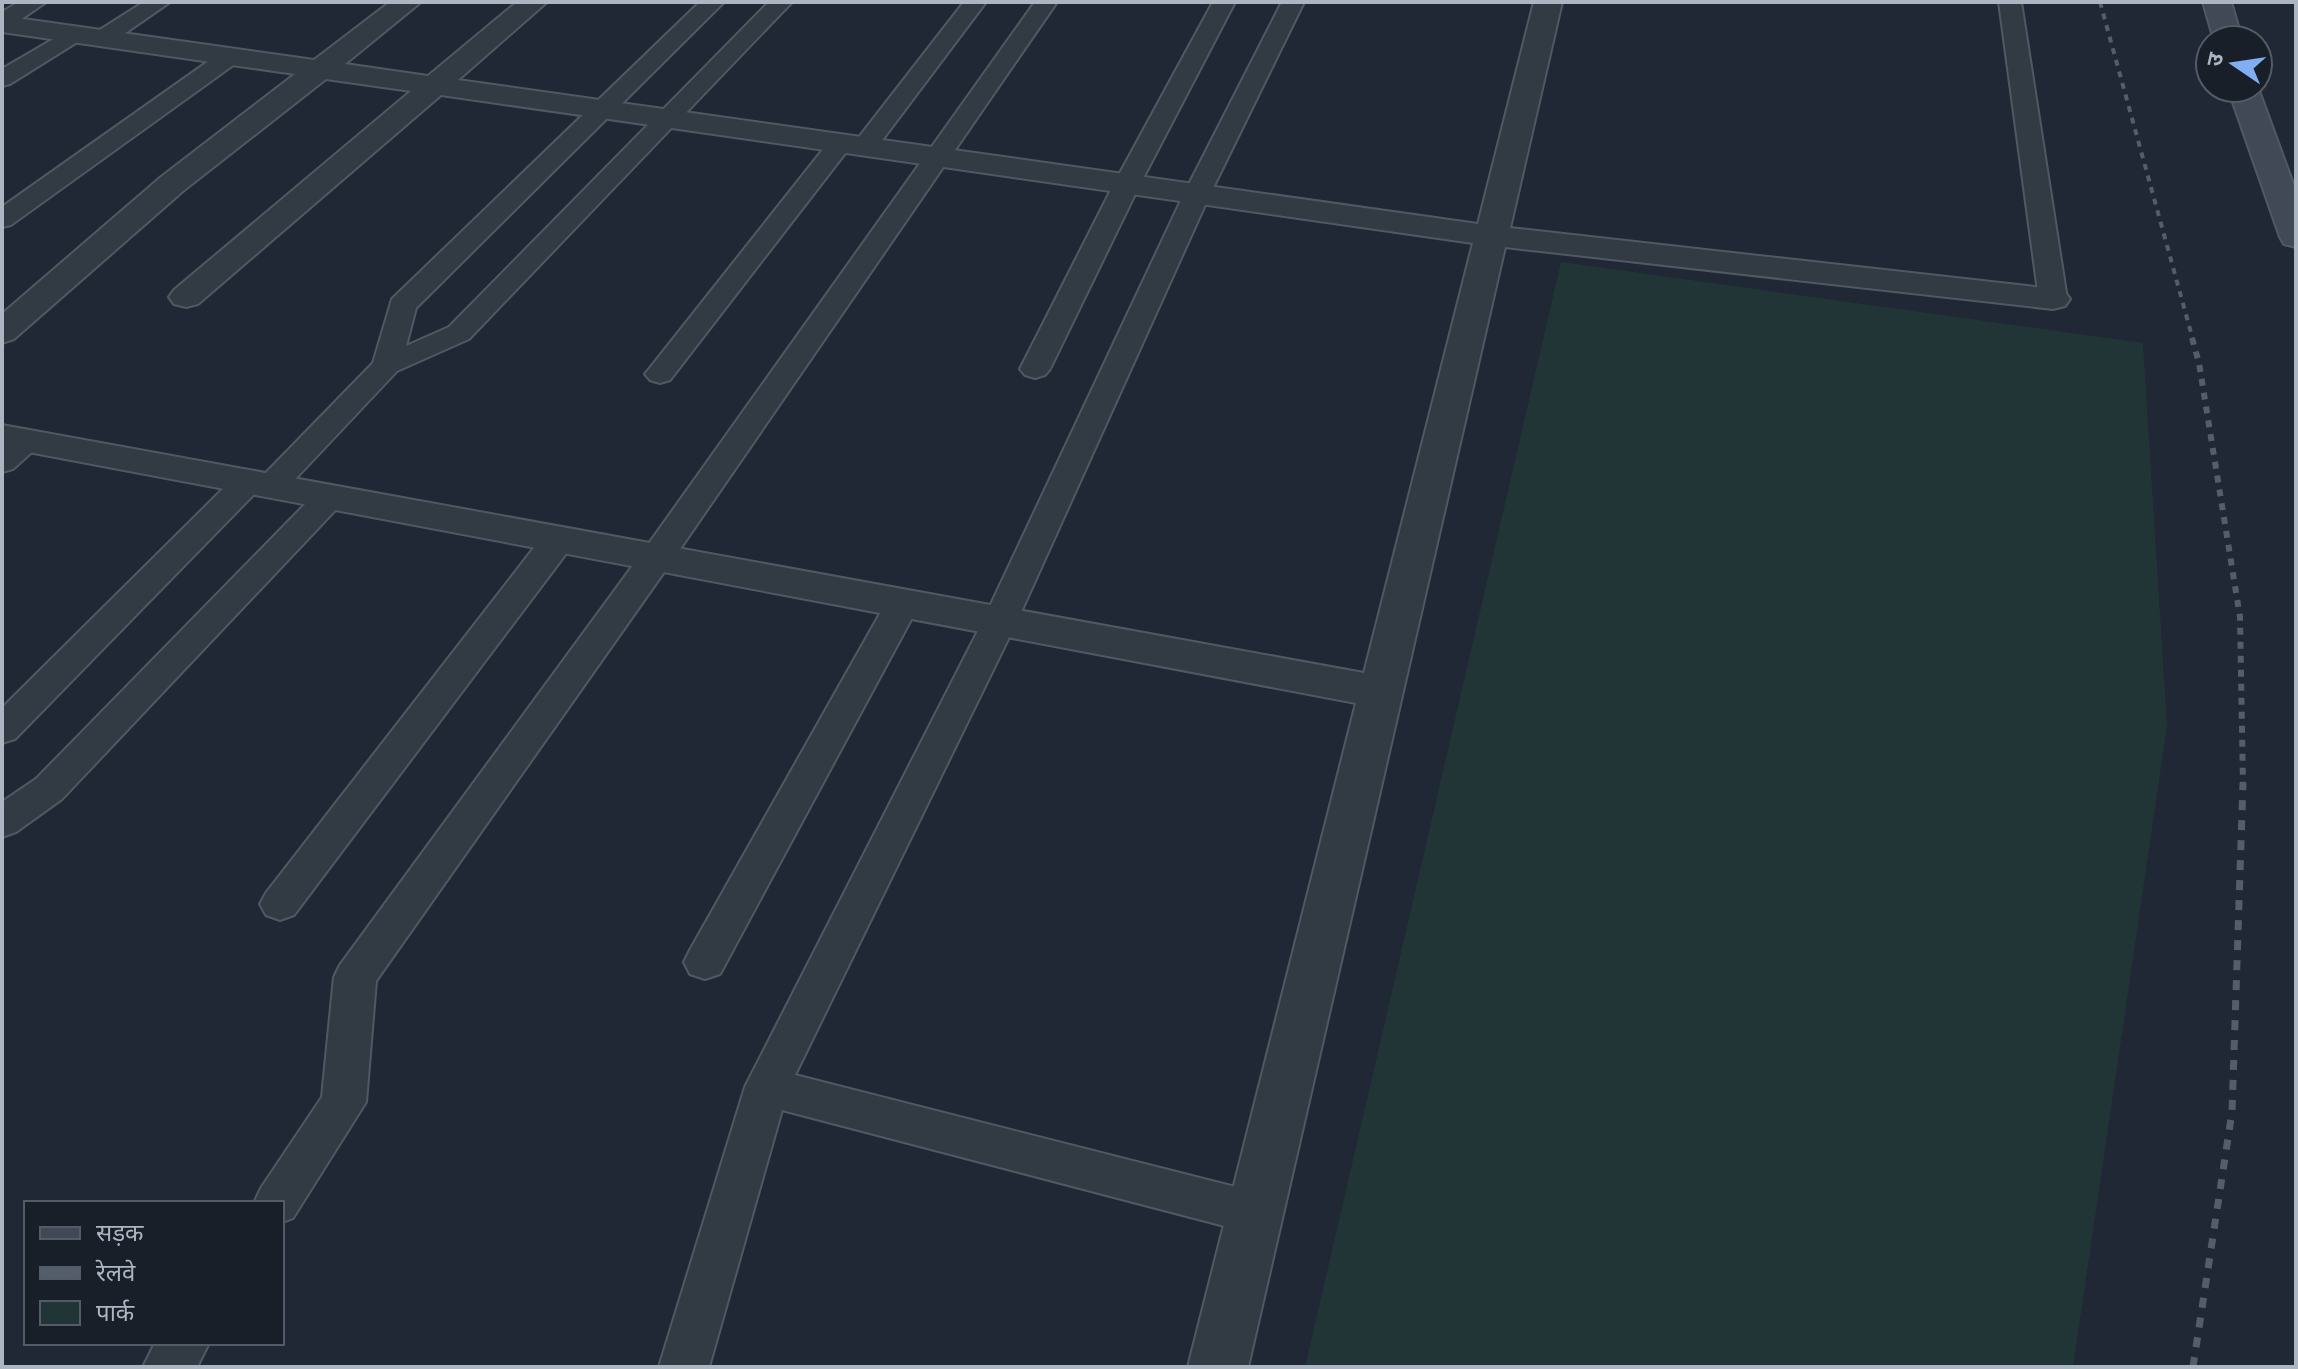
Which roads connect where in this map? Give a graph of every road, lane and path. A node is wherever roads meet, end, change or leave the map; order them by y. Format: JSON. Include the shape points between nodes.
{"nodes":[{"id":1,"x":159,"y":2,"type":"edge"},
{"id":2,"x":407,"y":2,"type":"edge"},
{"id":3,"x":533,"y":2,"type":"edge"},
{"id":4,"x":713,"y":2,"type":"edge"},
{"id":5,"x":781,"y":2,"type":"edge"},
{"id":6,"x":975,"y":2,"type":"edge"},
{"id":7,"x":1046,"y":2,"type":"edge"},
{"id":8,"x":1224,"y":2,"type":"edge"},
{"id":9,"x":1293,"y":2,"type":"edge"},
{"id":10,"x":1548,"y":2,"type":"edge"},
{"id":11,"x":2010,"y":2,"type":"edge"},
{"id":12,"x":2217,"y":2,"type":"edge"},
{"id":13,"x":12,"y":22,"type":"edge"},
{"id":14,"x":2223,"y":24,"type":"edge"},
{"id":15,"x":88,"y":36,"type":"junction"},
{"id":16,"x":231,"y":56,"type":"junction"},
{"id":17,"x":319,"y":69,"type":"junction"},
{"id":18,"x":2,"y":79,"type":"edge"},
{"id":19,"x":435,"y":85,"type":"junction"},
{"id":20,"x":2249,"y":104,"type":"edge"},
{"id":21,"x":601,"y":109,"type":"junction"},
{"id":22,"x":668,"y":119,"type":"junction"},
{"id":23,"x":853,"y":145,"type":"junction"},
{"id":24,"x":936,"y":157,"type":"junction"},
{"id":25,"x":1127,"y":184,"type":"junction"},
{"id":26,"x":1197,"y":194,"type":"junction"},
{"id":27,"x":2,"y":219,"type":"edge"},
{"id":28,"x":1491,"y":236,"type":"junction"},
{"id":29,"x":2296,"y":237,"type":"edge"},
{"id":30,"x":186,"y":297,"type":"dead end"},
{"id":31,"x":2053,"y":299,"type":"joint"},
{"id":32,"x":2,"y":332,"type":"edge"},
{"id":33,"x":387,"y":365,"type":"junction"},
{"id":34,"x":1035,"y":369,"type":"dead end"},
{"id":35,"x":660,"y":374,"type":"dead end"},
{"id":36,"x":11,"y":446,"type":"edge"},
{"id":37,"x":260,"y":484,"type":"junction"},
{"id":38,"x":330,"y":497,"type":"junction"},
{"id":39,"x":559,"y":539,"type":"junction"},
{"id":40,"x":657,"y":557,"type":"junction"},
{"id":41,"x":903,"y":603,"type":"junction"},
{"id":42,"x":1000,"y":621,"type":"junction"},
{"id":43,"x":1382,"y":692,"type":"junction"},
{"id":44,"x":2,"y":730,"type":"edge"},
{"id":45,"x":2,"y":822,"type":"edge"},
{"id":46,"x":280,"y":904,"type":"dead end"},
{"id":47,"x":705,"y":962,"type":"dead end"},
{"id":48,"x":767,"y":1087,"type":"junction"},
{"id":49,"x":278,"y":1201,"type":"edge"},
{"id":50,"x":1255,"y":1213,"type":"junction"},
{"id":51,"x":183,"y":1345,"type":"edge"},
{"id":52,"x":168,"y":1367,"type":"edge"},
{"id":53,"x":684,"y":1367,"type":"edge"},
{"id":54,"x":1218,"y":1367,"type":"edge"}],
"edges":[{"from":1,"to":15,"type":"lane"},
{"from":2,"to":17,"type":"street"},
{"from":3,"to":19,"type":"street"},
{"from":4,"to":21,"type":"lane"},
{"from":5,"to":22,"type":"lane"},
{"from":6,"to":23,"type":"lane"},
{"from":7,"to":24,"type":"lane"},
{"from":8,"to":25,"type":"lane"},
{"from":9,"to":26,"type":"lane"},
{"from":10,"to":28,"type":"street"},
{"from":11,"to":31,"type":"lane"},
{"from":12,"to":14,"type":"main road"},
{"from":13,"to":15,"type":"street"},
{"from":15,"to":16,"type":"street"},
{"from":15,"to":18,"type":"lane"},
{"from":16,"to":17,"type":"street"},
{"from":16,"to":27,"type":"lane"},
{"from":17,"to":19,"type":"street"},
{"from":17,"to":32,"type":"street","via":[[172,184]]},
{"from":19,"to":21,"type":"street"},
{"from":19,"to":30,"type":"street"},
{"from":20,"to":29,"type":"main road"},
{"from":21,"to":22,"type":"street"},
{"from":21,"to":33,"type":"lane","via":[[402,305]]},
{"from":22,"to":23,"type":"street"},
{"from":22,"to":33,"type":"lane","via":[[459,333]]},
{"from":23,"to":24,"type":"street"},
{"from":23,"to":35,"type":"lane"},
{"from":24,"to":25,"type":"street"},
{"from":24,"to":40,"type":"lane"},
{"from":25,"to":26,"type":"street"},
{"from":25,"to":34,"type":"lane"},
{"from":26,"to":28,"type":"street"},
{"from":26,"to":42,"type":"lane"},
{"from":28,"to":31,"type":"street"},
{"from":28,"to":43,"type":"street"},
{"from":33,"to":37,"type":"lane"},
{"from":36,"to":37,"type":"street"},
{"from":37,"to":38,"type":"street"},
{"from":37,"to":44,"type":"lane"},
{"from":38,"to":39,"type":"street"},
{"from":38,"to":45,"type":"lane","via":[[49,789]]},
{"from":39,"to":40,"type":"street"},
{"from":39,"to":46,"type":"lane"},
{"from":40,"to":41,"type":"street"},
{"from":40,"to":49,"type":"lane","via":[[355,977],[344,1102]]},
{"from":41,"to":42,"type":"street"},
{"from":41,"to":47,"type":"lane"},
{"from":42,"to":43,"type":"street"},
{"from":42,"to":48,"type":"lane"},
{"from":43,"to":50,"type":"street"},
{"from":48,"to":50,"type":"lane"},
{"from":48,"to":53,"type":"lane"},
{"from":50,"to":54,"type":"street"},
{"from":51,"to":52,"type":"lane"}]}
